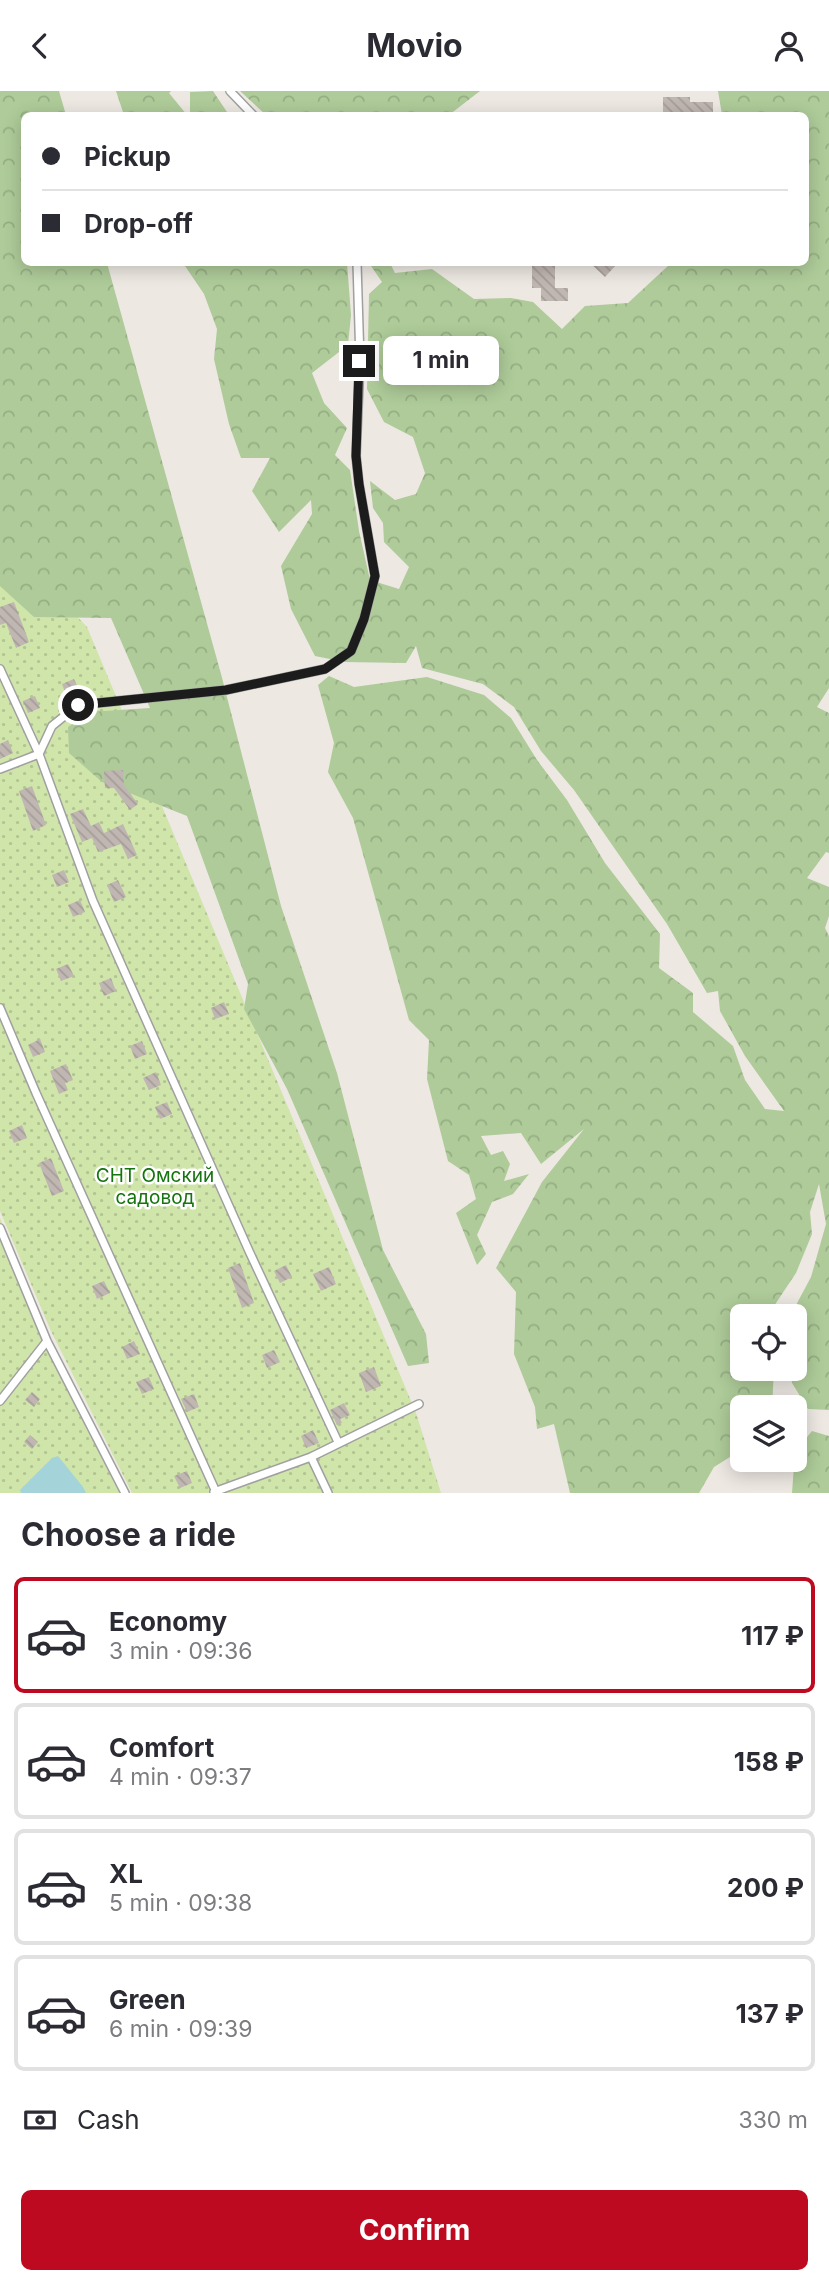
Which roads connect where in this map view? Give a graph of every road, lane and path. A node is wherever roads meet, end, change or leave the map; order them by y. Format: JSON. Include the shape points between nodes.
{"nodes":[{"id":1,"x":230,"y":91,"type":"edge"},
{"id":2,"x":250,"y":112,"type":"edge"},
{"id":3,"x":357,"y":266,"type":"edge"},
{"id":4,"x":0,"y":669,"type":"edge"},
{"id":5,"x":39,"y":754,"type":"junction"},
{"id":6,"x":0,"y":769,"type":"edge"},
{"id":7,"x":0,"y":1008,"type":"edge"},
{"id":8,"x":0,"y":1228,"type":"edge"},
{"id":9,"x":47,"y":1342,"type":"junction"},
{"id":10,"x":0,"y":1402,"type":"edge"},
{"id":11,"x":419,"y":1404,"type":"dead end"},
{"id":12,"x":338,"y":1442,"type":"junction"},
{"id":13,"x":311,"y":1457,"type":"junction"},
{"id":14,"x":214,"y":1492,"type":"edge"},
{"id":15,"x":125,"y":1493,"type":"edge"},
{"id":16,"x":328,"y":1493,"type":"edge"}],
"edges":[{"from":1,"to":2,"type":"lane"},
{"from":3,"to":5,"type":"lane","via":[[356,456],[375,576],[351,651],[325,669],[226,690],[78,705],[52,726]]},
{"from":4,"to":5,"type":"lane"},
{"from":5,"to":6,"type":"lane"},
{"from":5,"to":12,"type":"lane","via":[[93,901]]},
{"from":7,"to":14,"type":"lane"},
{"from":8,"to":9,"type":"lane"},
{"from":9,"to":10,"type":"lane"},
{"from":9,"to":15,"type":"lane"},
{"from":11,"to":12,"type":"lane"},
{"from":12,"to":13,"type":"lane"},
{"from":13,"to":14,"type":"lane"},
{"from":13,"to":16,"type":"lane"}]}
